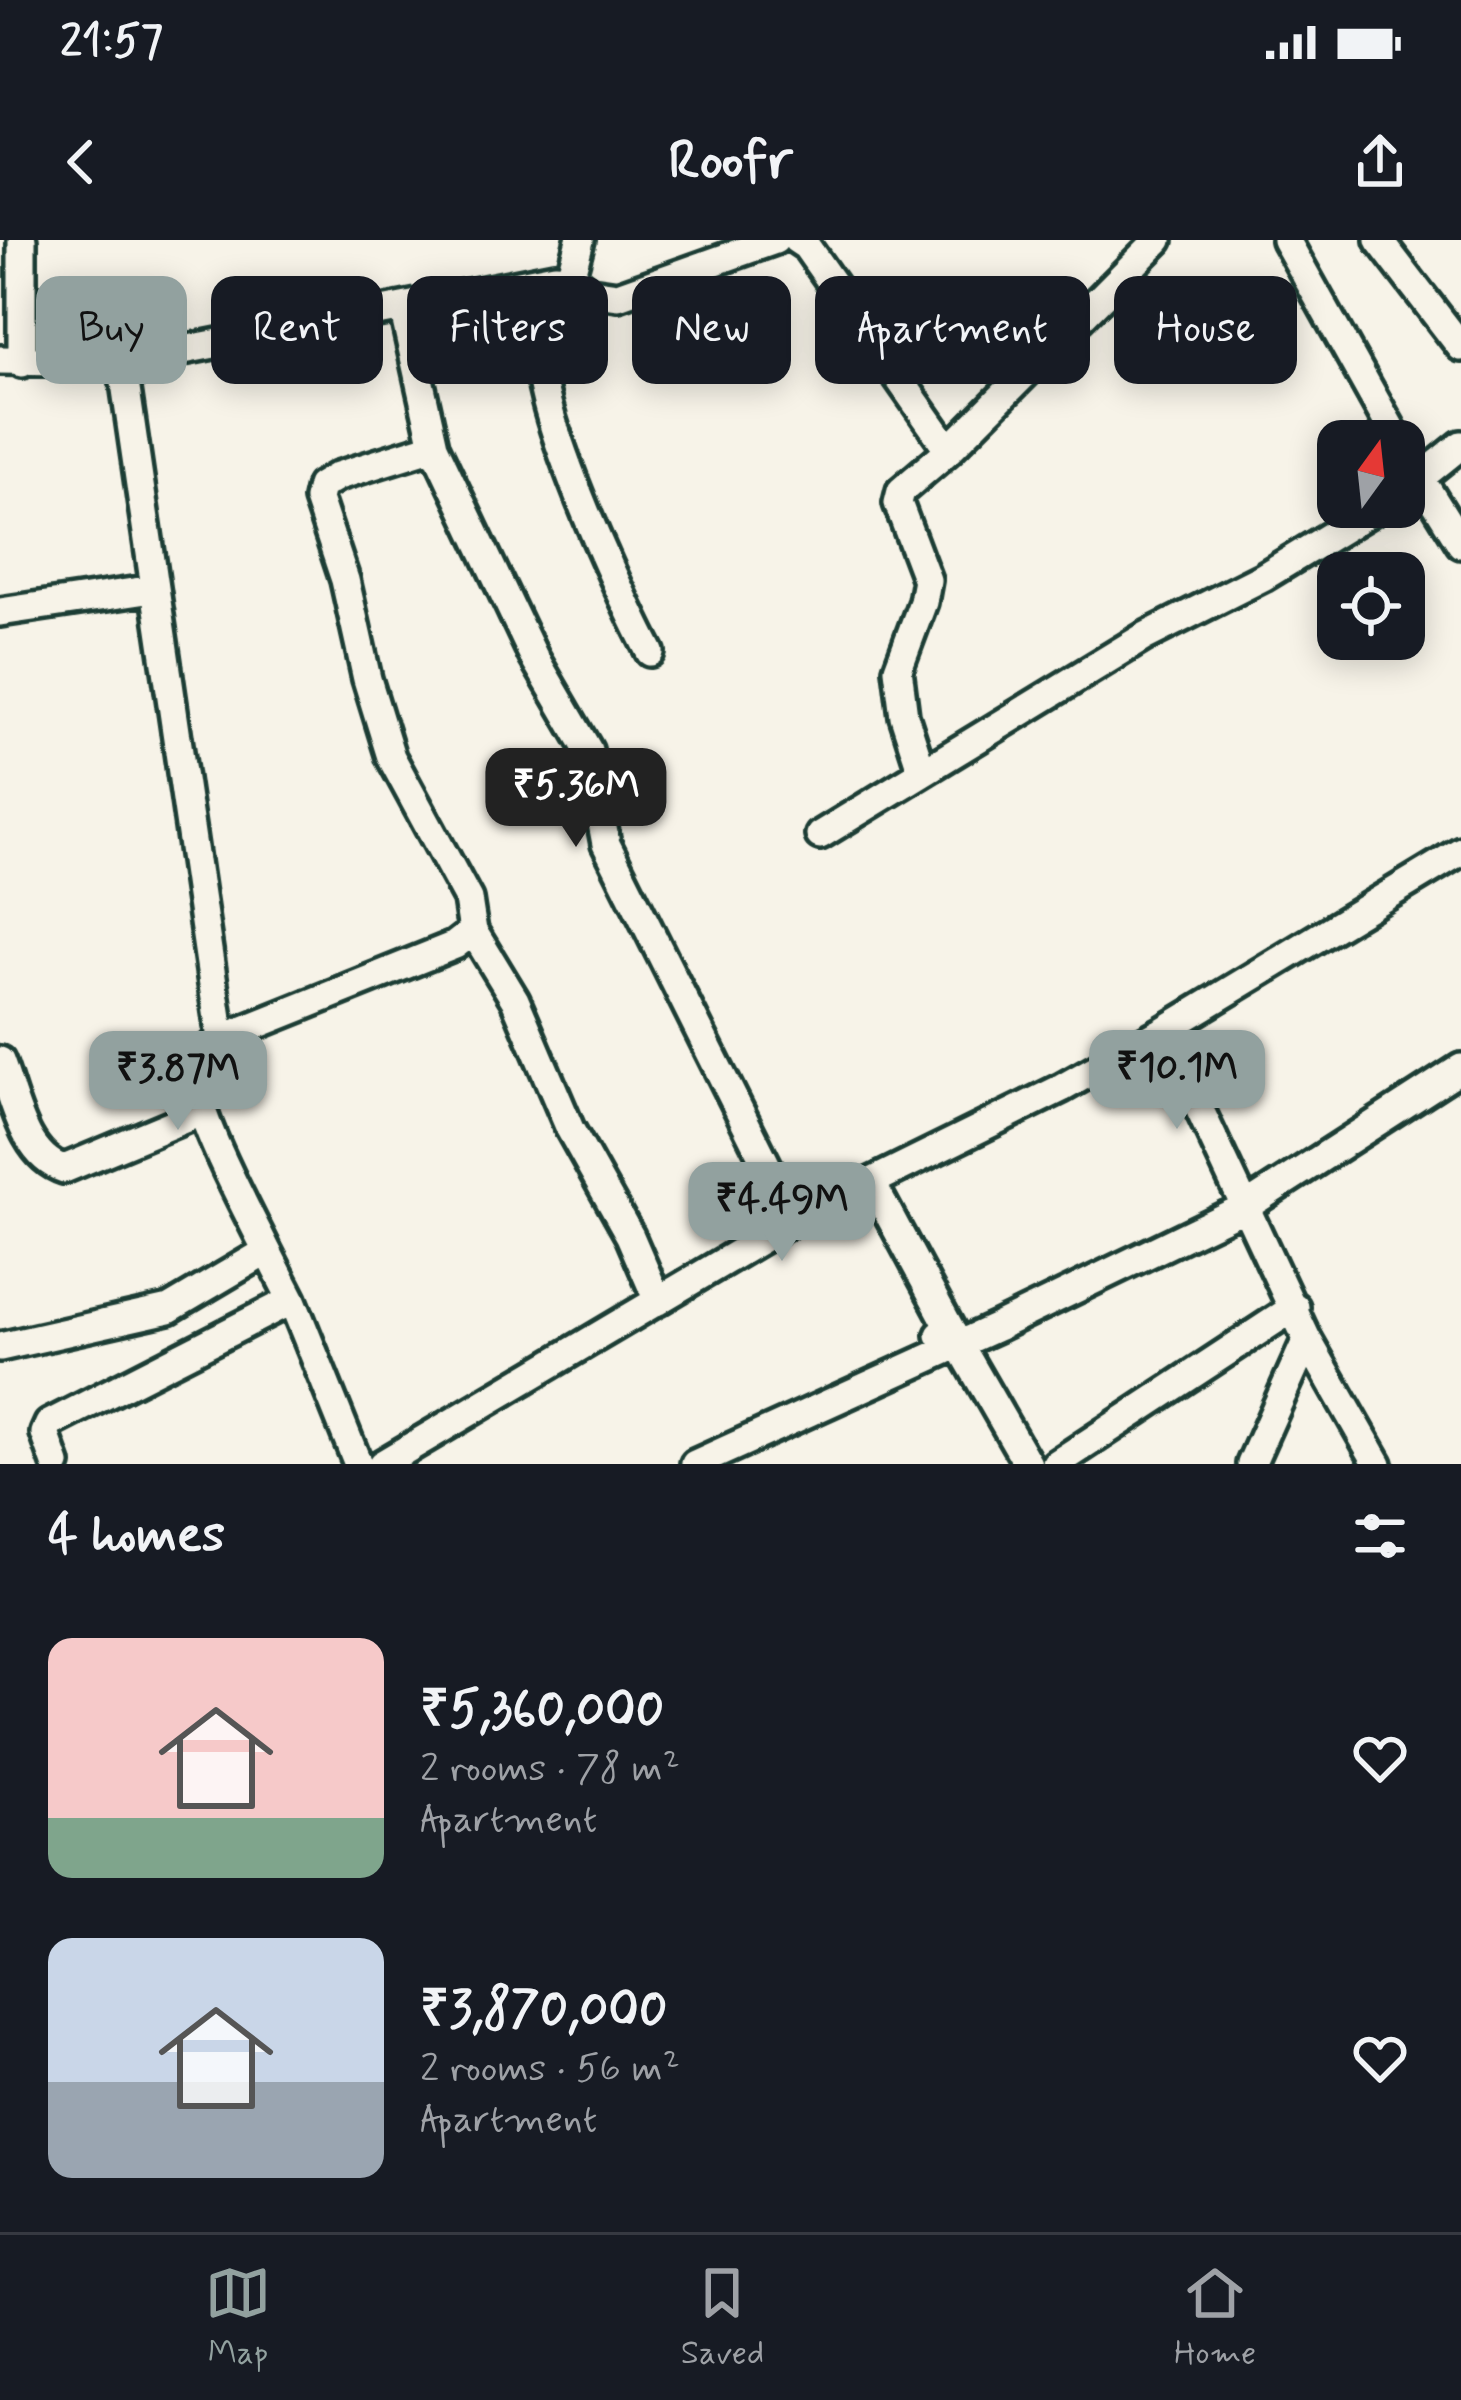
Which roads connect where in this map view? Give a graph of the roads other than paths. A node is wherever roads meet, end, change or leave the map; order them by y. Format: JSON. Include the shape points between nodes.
{"nodes":[{"id":1,"x":22,"y":240,"type":"edge"},
{"id":2,"x":580,"y":240,"type":"edge"},
{"id":3,"x":775,"y":240,"type":"edge"},
{"id":4,"x":797,"y":240,"type":"edge"},
{"id":5,"x":1158,"y":240,"type":"edge"},
{"id":6,"x":1286,"y":240,"type":"edge"},
{"id":7,"x":1379,"y":240,"type":"edge"},
{"id":8,"x":571,"y":276,"type":"edge"},
{"id":9,"x":608,"y":295,"type":"edge"},
{"id":10,"x":407,"y":306,"type":"edge"},
{"id":11,"x":403,"y":307,"type":"junction"},
{"id":12,"x":1461,"y":347,"type":"edge"},
{"id":13,"x":187,"y":349,"type":"edge"},
{"id":14,"x":11,"y":361,"type":"edge"},
{"id":15,"x":125,"y":384,"type":"edge"},
{"id":16,"x":545,"y":384,"type":"edge"},
{"id":17,"x":1386,"y":420,"type":"edge"},
{"id":18,"x":434,"y":446,"type":"junction"},
{"id":19,"x":1461,"y":446,"type":"edge"},
{"id":20,"x":949,"y":450,"type":"junction"},
{"id":21,"x":1425,"y":475,"type":"edge"},
{"id":22,"x":1425,"y":501,"type":"edge"},
{"id":23,"x":1344,"y":528,"type":"edge"},
{"id":24,"x":1461,"y":544,"type":"edge"},
{"id":25,"x":153,"y":589,"type":"junction"},
{"id":26,"x":0,"y":612,"type":"edge"},
{"id":27,"x":650,"y":652,"type":"dead end"},
{"id":28,"x":922,"y":772,"type":"junction"},
{"id":29,"x":820,"y":836,"type":"dead end"},
{"id":30,"x":1461,"y":851,"type":"edge"},
{"id":31,"x":473,"y":932,"type":"junction"},
{"id":32,"x":1163,"y":1030,"type":"junction"},
{"id":33,"x":221,"y":1039,"type":"junction"},
{"id":34,"x":0,"y":1061,"type":"edge"},
{"id":35,"x":1461,"y":1068,"type":"edge"},
{"id":36,"x":202,"y":1111,"type":"junction"},
{"id":37,"x":872,"y":1183,"type":"junction"},
{"id":38,"x":1247,"y":1206,"type":"junction"},
{"id":39,"x":794,"y":1220,"type":"junction"},
{"id":40,"x":266,"y":1251,"type":"junction"},
{"id":41,"x":292,"y":1300,"type":"junction"},
{"id":42,"x":658,"y":1301,"type":"junction"},
{"id":43,"x":1295,"y":1307,"type":"junction"},
{"id":44,"x":1307,"y":1339,"type":"junction"},
{"id":45,"x":954,"y":1346,"type":"junction"},
{"id":46,"x":0,"y":1347,"type":"edge"},
{"id":47,"x":1072,"y":1460,"type":"edge"},
{"id":48,"x":56,"y":1464,"type":"edge"},
{"id":49,"x":358,"y":1464,"type":"edge"},
{"id":50,"x":382,"y":1464,"type":"edge"},
{"id":51,"x":695,"y":1464,"type":"edge"},
{"id":52,"x":1028,"y":1464,"type":"edge"},
{"id":53,"x":1251,"y":1464,"type":"edge"},
{"id":54,"x":1378,"y":1464,"type":"edge"}],
"edges":[{"from":1,"to":14,"type":"street"},
{"from":2,"to":8,"type":"street"},
{"from":3,"to":9,"type":"street"},
{"from":4,"to":20,"type":"street"},
{"from":5,"to":20,"type":"street"},
{"from":6,"to":17,"type":"street"},
{"from":7,"to":12,"type":"street"},
{"from":10,"to":11,"type":"street"},
{"from":11,"to":13,"type":"street"},
{"from":11,"to":18,"type":"street"},
{"from":15,"to":25,"type":"street"},
{"from":16,"to":27,"type":"street","via":[[614,586]]},
{"from":18,"to":31,"type":"street","via":[[338,476],[321,486],[318,499],[391,757],[468,899]]},
{"from":18,"to":39,"type":"street","via":[[534,657],[588,750],[606,844]]},
{"from":19,"to":21,"type":"street"},
{"from":20,"to":28,"type":"street","via":[[901,490],[898,503],[927,580],[898,669]]},
{"from":22,"to":24,"type":"street"},
{"from":23,"to":28,"type":"street"},
{"from":25,"to":26,"type":"street"},
{"from":25,"to":33,"type":"street"},
{"from":28,"to":29,"type":"street"},
{"from":30,"to":32,"type":"street"},
{"from":31,"to":33,"type":"street"},
{"from":31,"to":42,"type":"street","via":[[514,1000]]},
{"from":32,"to":37,"type":"street"},
{"from":32,"to":38,"type":"street"},
{"from":33,"to":36,"type":"street","via":[[194,1060]]},
{"from":34,"to":36,"type":"street","via":[[30,1142],[64,1168]]},
{"from":35,"to":38,"type":"street"},
{"from":36,"to":40,"type":"street"},
{"from":37,"to":39,"type":"street"},
{"from":37,"to":45,"type":"street","via":[[951,1330],[940,1335]]},
{"from":38,"to":43,"type":"street"},
{"from":38,"to":45,"type":"street"},
{"from":39,"to":42,"type":"street"},
{"from":40,"to":41,"type":"street"},
{"from":40,"to":46,"type":"street","via":[[170,1310]]},
{"from":41,"to":48,"type":"street","via":[[49,1424]]},
{"from":41,"to":49,"type":"street"},
{"from":42,"to":50,"type":"street"},
{"from":43,"to":44,"type":"street"},
{"from":43,"to":47,"type":"street"},
{"from":44,"to":53,"type":"street"},
{"from":44,"to":54,"type":"street"},
{"from":45,"to":51,"type":"street"},
{"from":45,"to":52,"type":"street"}]}
